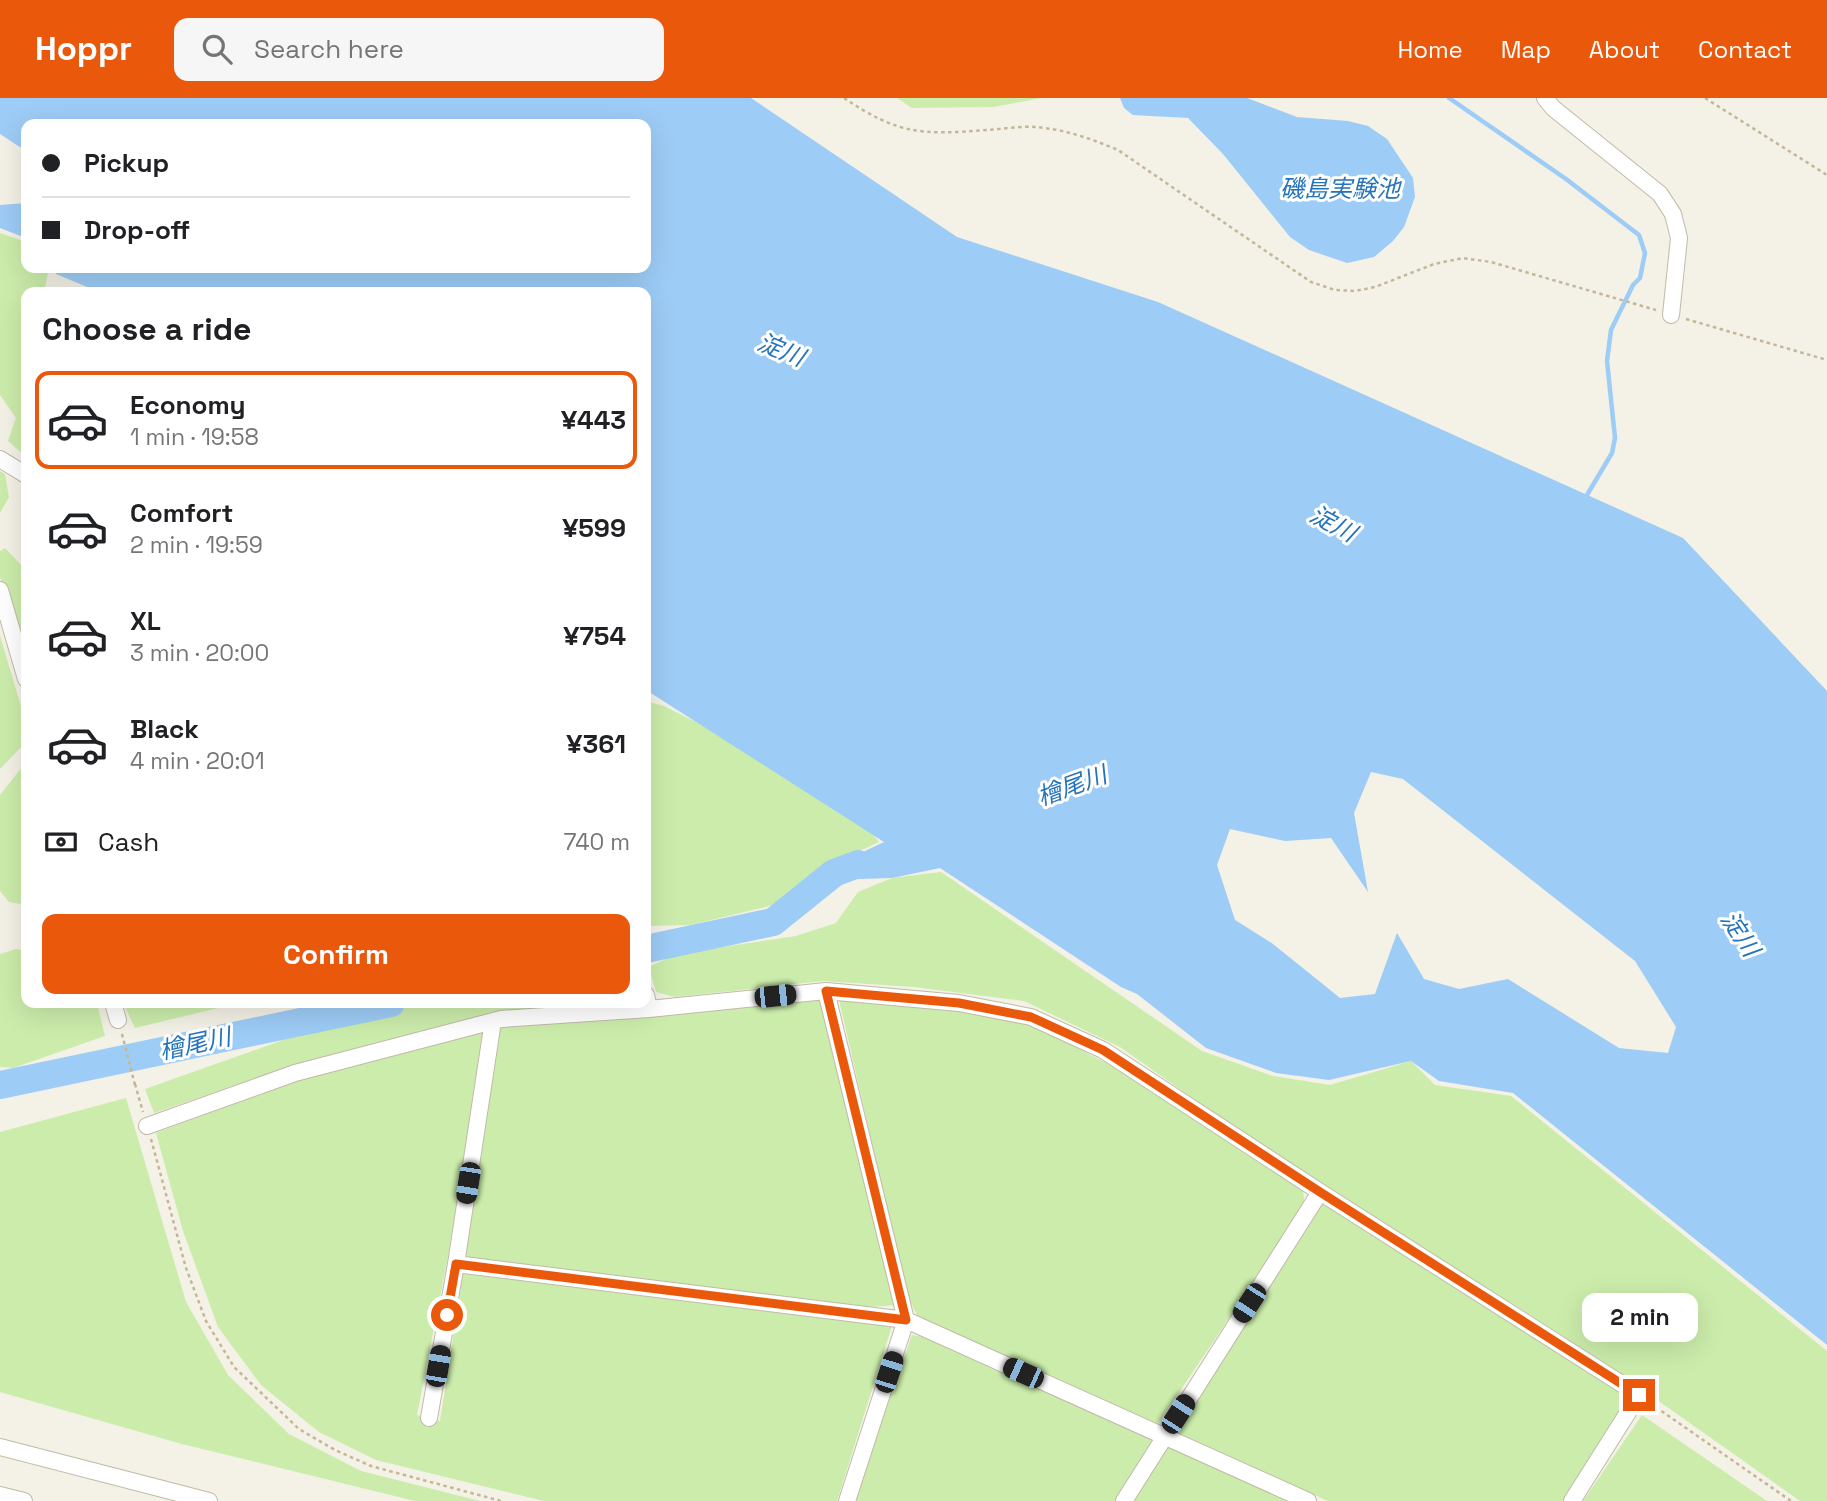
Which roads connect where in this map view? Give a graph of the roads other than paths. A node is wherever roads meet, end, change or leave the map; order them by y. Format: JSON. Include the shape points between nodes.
{"nodes":[{"id":1,"x":1545,"y":98,"type":"edge"},
{"id":2,"x":1671,"y":315,"type":"road end"},
{"id":3,"x":0,"y":459,"type":"edge"},
{"id":4,"x":21,"y":472,"type":"edge"},
{"id":5,"x":0,"y":590,"type":"edge"},
{"id":6,"x":21,"y":660,"type":"edge"},
{"id":7,"x":826,"y":991,"type":"junction"},
{"id":8,"x":651,"y":1002,"type":"edge"},
{"id":9,"x":114,"y":1008,"type":"edge"},
{"id":10,"x":598,"y":1008,"type":"edge"},
{"id":11,"x":118,"y":1020,"type":"road end"},
{"id":12,"x":493,"y":1021,"type":"junction"},
{"id":13,"x":148,"y":1126,"type":"road end"},
{"id":14,"x":1320,"y":1192,"type":"junction"},
{"id":15,"x":456,"y":1264,"type":"junction"},
{"id":16,"x":906,"y":1320,"type":"junction"},
{"id":17,"x":429,"y":1418,"type":"dead end"},
{"id":18,"x":1163,"y":1436,"type":"junction"},
{"id":19,"x":0,"y":1447,"type":"edge"},
{"id":20,"x":0,"y":1495,"type":"edge"},
{"id":21,"x":24,"y":1501,"type":"edge"},
{"id":22,"x":209,"y":1501,"type":"edge"},
{"id":23,"x":847,"y":1501,"type":"edge"},
{"id":24,"x":1124,"y":1501,"type":"edge"},
{"id":25,"x":1308,"y":1501,"type":"edge"},
{"id":26,"x":1572,"y":1501,"type":"edge"}],
"edges":[{"from":1,"to":2,"type":"street","via":[[1660,194],[1673,214],[1679,238]]},
{"from":3,"to":4,"type":"street"},
{"from":5,"to":6,"type":"street"},
{"from":7,"to":8,"type":"street"},
{"from":7,"to":14,"type":"street","via":[[959,1003],[1031,1017],[1103,1050]]},
{"from":7,"to":16,"type":"street"},
{"from":9,"to":11,"type":"street"},
{"from":10,"to":12,"type":"street"},
{"from":12,"to":13,"type":"street","via":[[295,1073]]},
{"from":12,"to":15,"type":"street"},
{"from":14,"to":18,"type":"street"},
{"from":14,"to":26,"type":"street","via":[[1639,1395]]},
{"from":15,"to":16,"type":"street"},
{"from":15,"to":17,"type":"street"},
{"from":16,"to":18,"type":"street"},
{"from":16,"to":23,"type":"street"},
{"from":18,"to":24,"type":"street"},
{"from":18,"to":25,"type":"street"},
{"from":19,"to":22,"type":"street"},
{"from":20,"to":21,"type":"street"}]}
